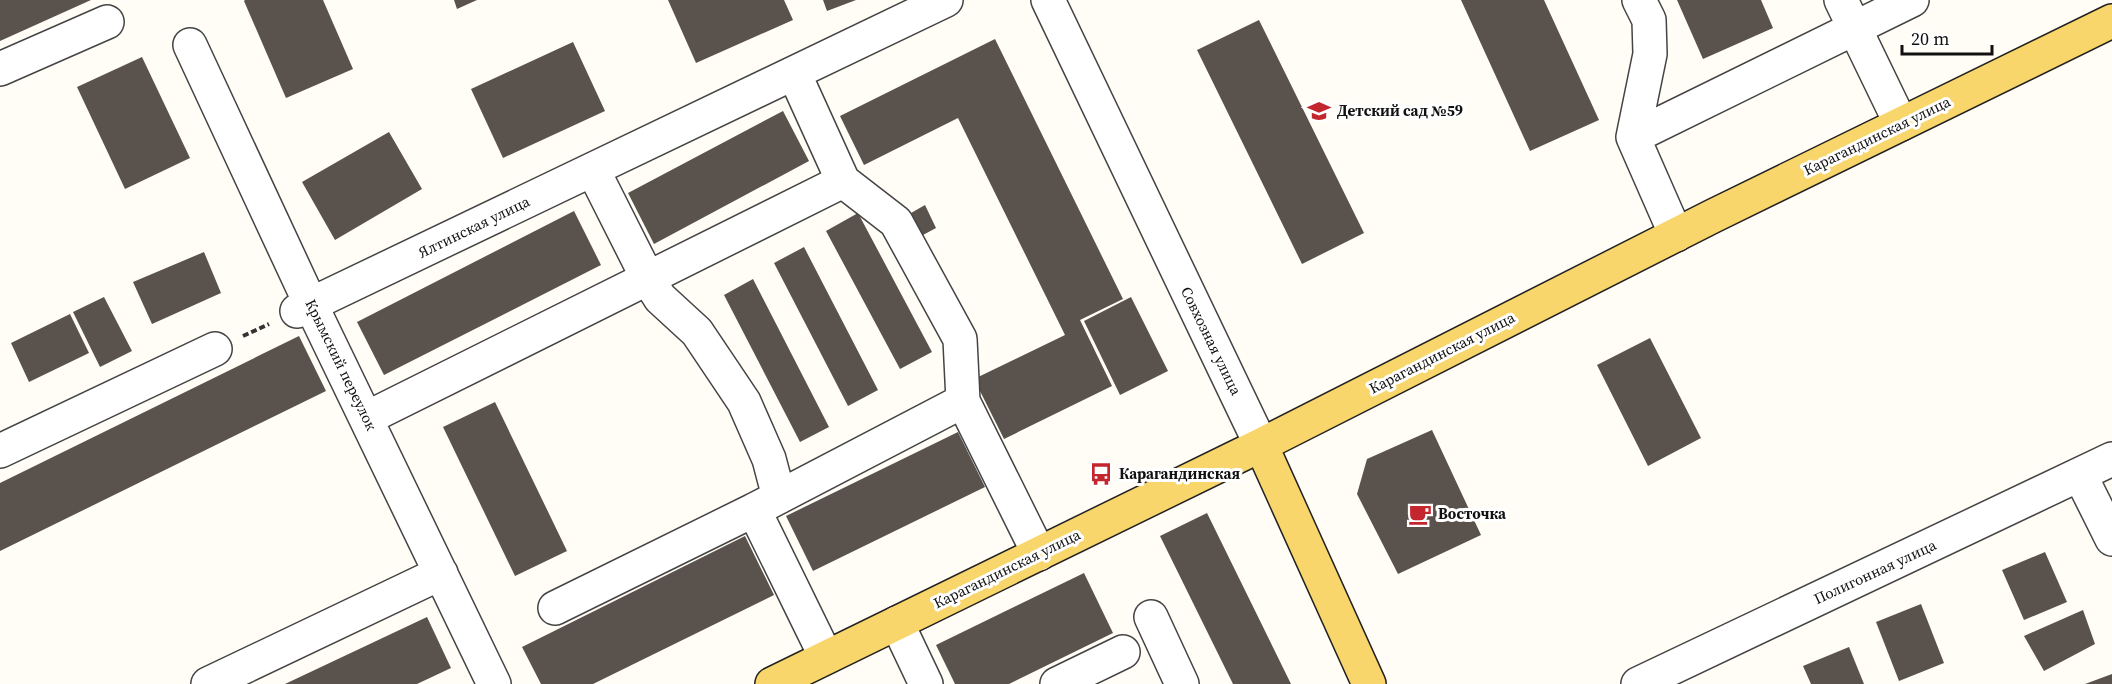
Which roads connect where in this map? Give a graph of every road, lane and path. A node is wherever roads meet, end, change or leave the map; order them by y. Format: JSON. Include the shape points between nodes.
{"nodes":[{"id":1,"x":946,"y":0,"type":"edge"},
{"id":2,"x":1048,"y":0,"type":"edge"},
{"id":3,"x":1639,"y":0,"type":"edge"},
{"id":4,"x":1912,"y":0,"type":"edge"},
{"id":5,"x":1848,"y":14,"type":"edge"},
{"id":6,"x":2112,"y":21,"type":"edge"},
{"id":7,"x":107,"y":22,"type":"dead end"},
{"id":8,"x":190,"y":45,"type":"dead end"},
{"id":9,"x":0,"y":69,"type":"edge"},
{"id":10,"x":794,"y":73,"type":"junction"},
{"id":11,"x":1901,"y":124,"type":"junction"},
{"id":12,"x":1633,"y":137,"type":"junction"},
{"id":13,"x":593,"y":170,"type":"junction"},
{"id":14,"x":843,"y":181,"type":"junction"},
{"id":15,"x":1676,"y":235,"type":"junction"},
{"id":16,"x":648,"y":279,"type":"junction"},
{"id":17,"x":304,"y":308,"type":"junction"},
{"id":18,"x":215,"y":349,"type":"joint"},
{"id":19,"x":963,"y":401,"type":"junction"},
{"id":20,"x":367,"y":418,"type":"junction"},
{"id":21,"x":1261,"y":445,"type":"junction"},
{"id":22,"x":0,"y":452,"type":"edge"},
{"id":23,"x":2112,"y":459,"type":"edge"},
{"id":24,"x":2080,"y":475,"type":"junction"},
{"id":25,"x":767,"y":503,"type":"junction"},
{"id":26,"x":2112,"y":539,"type":"edge"},
{"id":27,"x":1039,"y":554,"type":"junction"},
{"id":28,"x":441,"y":573,"type":"junction"},
{"id":29,"x":555,"y":608,"type":"dead end"},
{"id":30,"x":1150,"y":617,"type":"dead end"},
{"id":31,"x":897,"y":623,"type":"junction"},
{"id":32,"x":1123,"y":652,"type":"dead end"},
{"id":33,"x":826,"y":657,"type":"junction"},
{"id":34,"x":208,"y":684,"type":"edge"},
{"id":35,"x":494,"y":684,"type":"edge"},
{"id":36,"x":772,"y":684,"type":"edge"},
{"id":37,"x":926,"y":684,"type":"edge"},
{"id":38,"x":1057,"y":684,"type":"edge"},
{"id":39,"x":1182,"y":684,"type":"edge"},
{"id":40,"x":1369,"y":684,"type":"edge"},
{"id":41,"x":1638,"y":684,"type":"edge"}],
"edges":[{"from":1,"to":10,"type":"street","name":"Ялтинская улица"},
{"from":2,"to":21,"type":"street","name":"Совхозная улица"},
{"from":3,"to":12,"type":"street","via":[[1649,20],[1650,54]]},
{"from":4,"to":5,"type":"street"},
{"from":5,"to":11,"type":"street"},
{"from":5,"to":12,"type":"street"},
{"from":6,"to":11,"type":"main road","name":"Карагандинская улица"},
{"from":7,"to":9,"type":"street"},
{"from":8,"to":17,"type":"street","name":"Крымский переулок"},
{"from":10,"to":13,"type":"street","name":"Ялтинская улица"},
{"from":10,"to":14,"type":"street"},
{"from":11,"to":15,"type":"main road","name":"Карагандинская улица"},
{"from":12,"to":15,"type":"street"},
{"from":13,"to":16,"type":"street"},
{"from":13,"to":17,"type":"street","name":"Ялтинская улица"},
{"from":14,"to":16,"type":"street"},
{"from":14,"to":19,"type":"street","via":[[896,222],[960,339]]},
{"from":15,"to":21,"type":"main road","name":"Карагандинская улица"},
{"from":16,"to":20,"type":"street"},
{"from":16,"to":25,"type":"street","via":[[660,298],[697,332],[744,402],[769,459]]},
{"from":17,"to":18,"type":"path"},
{"from":17,"to":20,"type":"street","name":"Крымский переулок"},
{"from":18,"to":22,"type":"street"},
{"from":19,"to":25,"type":"street"},
{"from":19,"to":27,"type":"street"},
{"from":20,"to":28,"type":"street","name":"Крымский переулок"},
{"from":21,"to":27,"type":"main road","name":"Карагандинская улица"},
{"from":21,"to":40,"type":"main road","name":"Совхозная улица"},
{"from":23,"to":24,"type":"street","name":"Полигонная улица"},
{"from":24,"to":26,"type":"street"},
{"from":24,"to":41,"type":"street","name":"Полигонная улица"},
{"from":25,"to":29,"type":"street"},
{"from":25,"to":33,"type":"street"},
{"from":27,"to":31,"type":"main road","name":"Карагандинская улица"},
{"from":28,"to":34,"type":"street"},
{"from":28,"to":35,"type":"street","name":"Крымский переулок"},
{"from":30,"to":39,"type":"street"},
{"from":31,"to":33,"type":"main road","name":"Карагандинская улица"},
{"from":31,"to":37,"type":"street"},
{"from":32,"to":38,"type":"street"},
{"from":33,"to":36,"type":"main road","name":"Карагандинская улица"}]}
